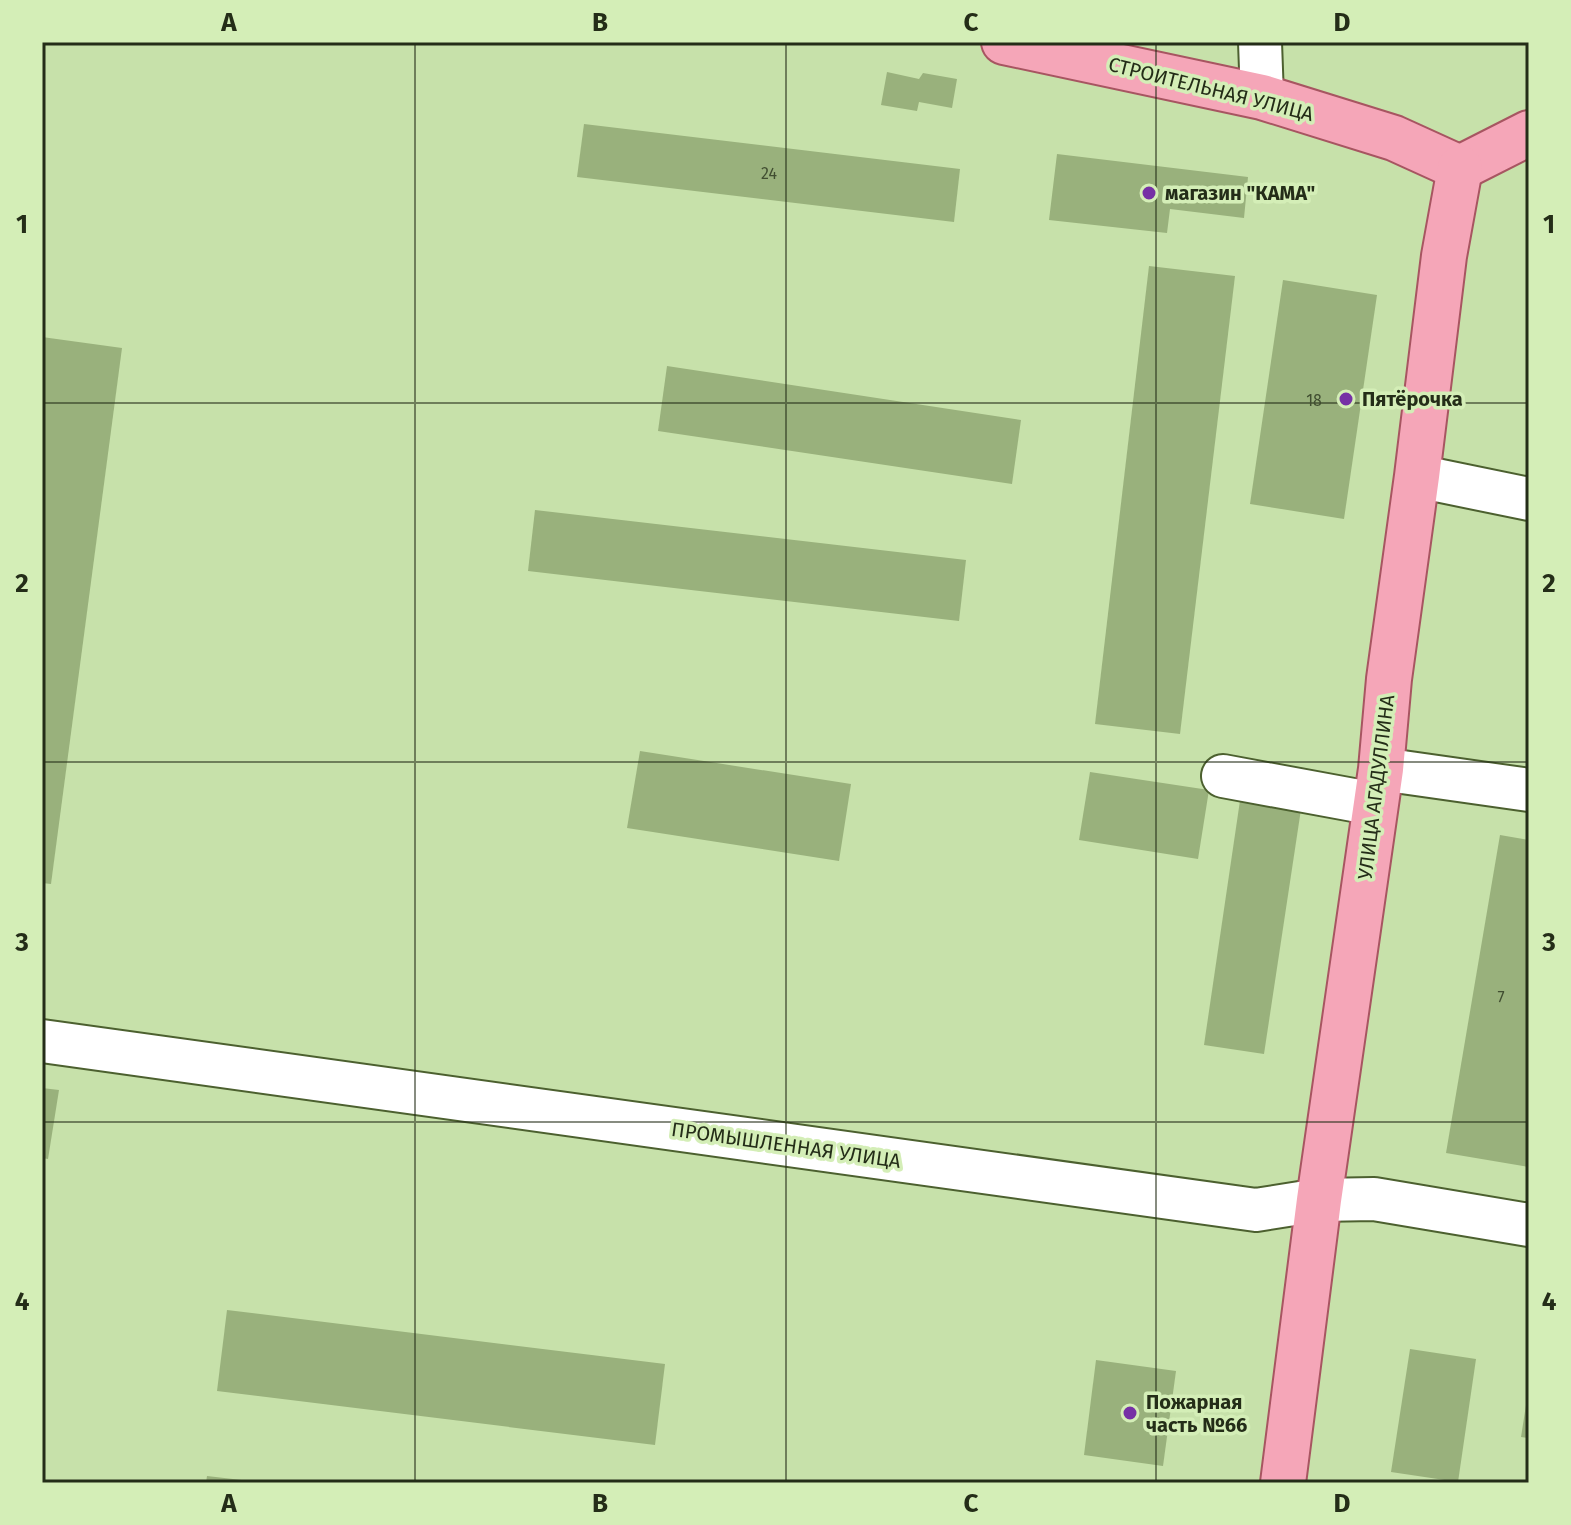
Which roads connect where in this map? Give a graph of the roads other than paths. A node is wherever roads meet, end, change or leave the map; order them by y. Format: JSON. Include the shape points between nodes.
{"nodes":[{"id":1,"x":1004,"y":42,"type":"edge"},
{"id":2,"x":1260,"y":42,"type":"edge"},
{"id":3,"x":1262,"y":97,"type":"junction"},
{"id":4,"x":1529,"y":133,"type":"edge"},
{"id":5,"x":1460,"y":168,"type":"junction"},
{"id":6,"x":1417,"y":476,"type":"junction"},
{"id":7,"x":1529,"y":499,"type":"edge"},
{"id":8,"x":1223,"y":776,"type":"dead end"},
{"id":9,"x":1378,"y":787,"type":"junction"},
{"id":10,"x":1529,"y":790,"type":"edge"},
{"id":11,"x":42,"y":1041,"type":"edge"},
{"id":12,"x":1319,"y":1200,"type":"junction"},
{"id":13,"x":1529,"y":1225,"type":"edge"},
{"id":14,"x":1283,"y":1483,"type":"edge"}],
"edges":[{"from":1,"to":3,"type":"main road","name":"СТРОИТЕЛЬНАЯ УЛИЦА"},
{"from":2,"to":3,"type":"street"},
{"from":3,"to":5,"type":"main road","name":"СТРОИТЕЛЬНАЯ УЛИЦА","via":[[1394,138]]},
{"from":4,"to":5,"type":"main road"},
{"from":5,"to":6,"type":"main road","name":"УЛИЦА АГАДУЛЛИНА"},
{"from":6,"to":7,"type":"street"},
{"from":6,"to":9,"type":"main road","name":"УЛИЦА АГАДУЛЛИНА"},
{"from":8,"to":9,"type":"street"},
{"from":9,"to":10,"type":"street"},
{"from":9,"to":12,"type":"main road","name":"УЛИЦА АГАДУЛЛИНА"},
{"from":11,"to":12,"type":"street","name":"ПРОМЫШЛЕННАЯ УЛИЦА","via":[[1256,1210]]},
{"from":12,"to":13,"type":"street","name":"ПРОМЫШЛЕННАЯ УЛИЦА","via":[[1374,1199]]},
{"from":12,"to":14,"type":"main road","name":"УЛИЦА АГАДУЛЛИНА"}]}
